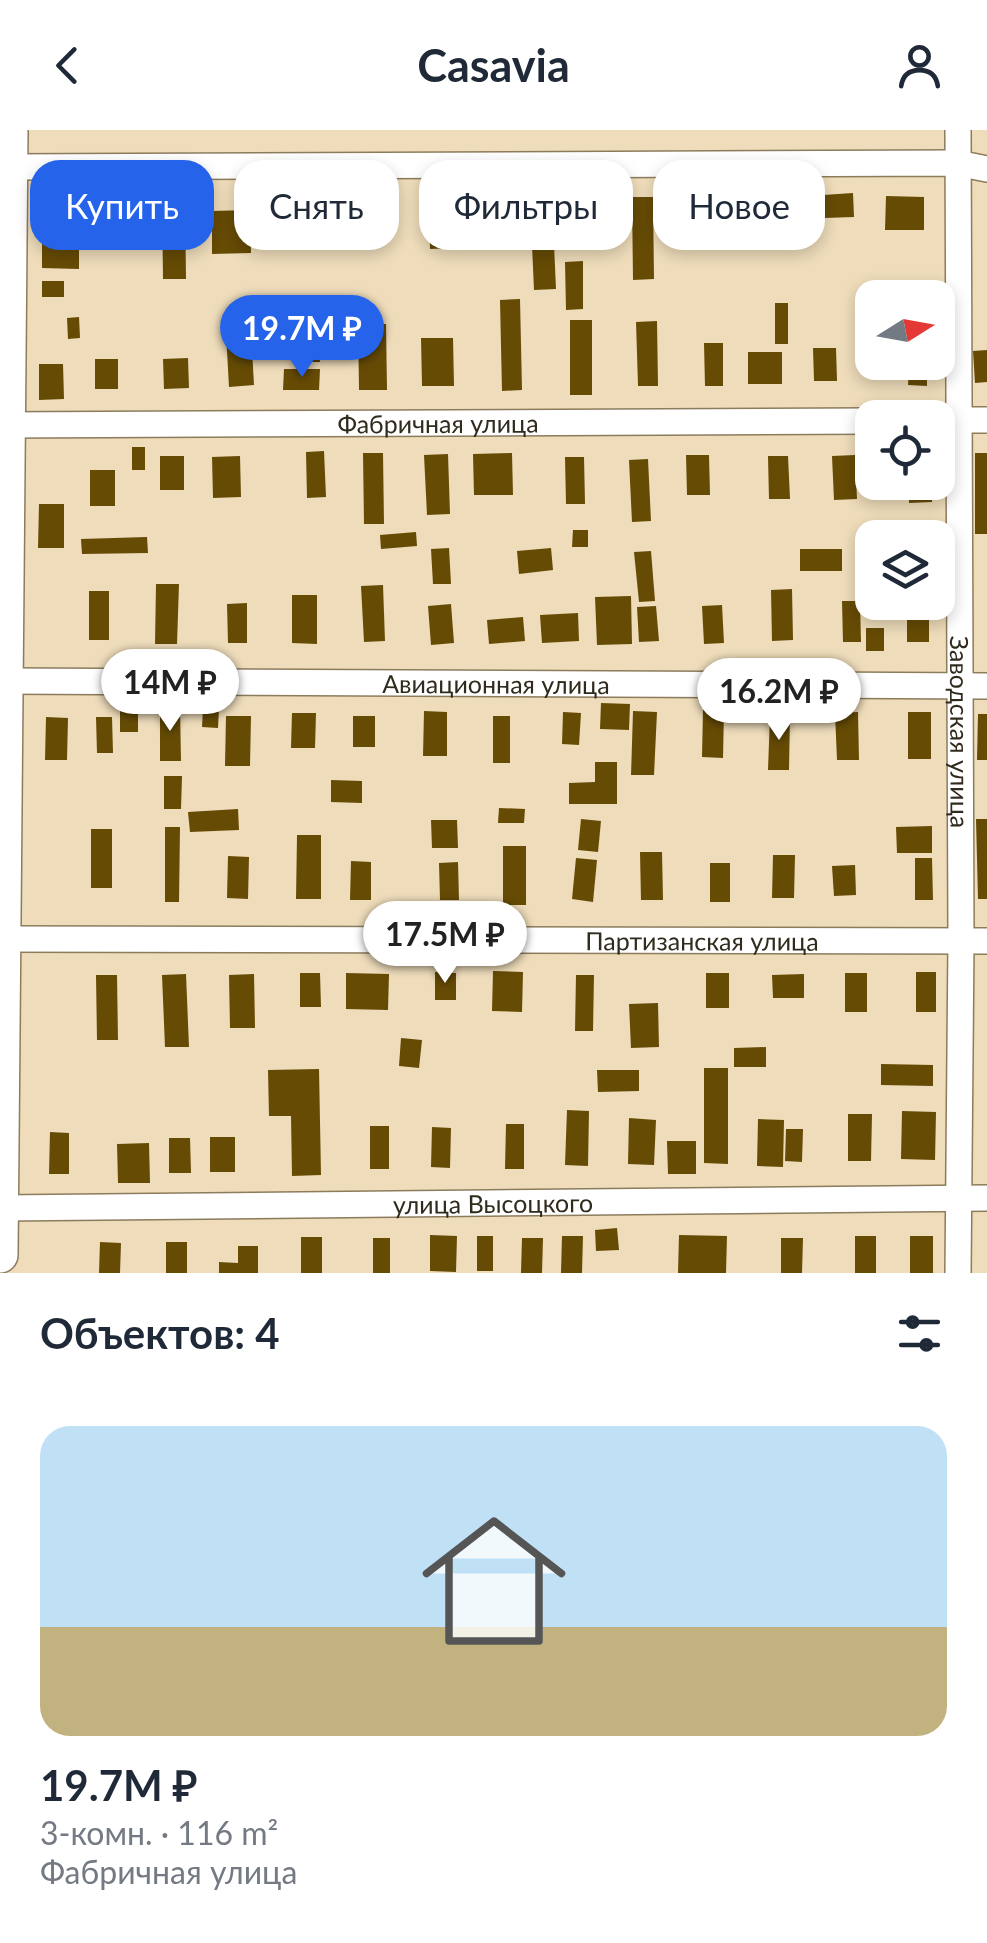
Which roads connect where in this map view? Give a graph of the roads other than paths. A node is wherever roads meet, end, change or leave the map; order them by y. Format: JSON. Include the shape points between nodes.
{"nodes":[{"id":1,"x":10,"y":130,"type":"edge"},
{"id":2,"x":958,"y":130,"type":"edge"},
{"id":3,"x":958,"y":163,"type":"junction"},
{"id":4,"x":10,"y":166,"type":"junction"},
{"id":5,"x":987,"y":169,"type":"edge"},
{"id":6,"x":948,"y":400,"type":"edge"},
{"id":7,"x":855,"y":420,"type":"edge"},
{"id":8,"x":955,"y":420,"type":"edge"},
{"id":9,"x":987,"y":420,"type":"edge"},
{"id":10,"x":3,"y":425,"type":"edge"},
{"id":11,"x":951,"y":500,"type":"edge"},
{"id":12,"x":4,"y":680,"type":"junction"},
{"id":13,"x":959,"y":686,"type":"junction"},
{"id":14,"x":987,"y":686,"type":"edge"},
{"id":15,"x":1,"y":939,"type":"edge"},
{"id":16,"x":960,"y":941,"type":"junction"},
{"id":17,"x":987,"y":941,"type":"edge"},
{"id":18,"x":987,"y":1198,"type":"edge"},
{"id":19,"x":959,"y":1199,"type":"junction"},
{"id":20,"x":1,"y":1208,"type":"edge"},
{"id":21,"x":0,"y":1255,"type":"edge"},
{"id":22,"x":958,"y":1273,"type":"edge"}],
"edges":[{"from":1,"to":4,"type":"main road"},
{"from":2,"to":3,"type":"street","name":"Заводская улица"},
{"from":3,"to":4,"type":"street"},
{"from":3,"to":5,"type":"street"},
{"from":3,"to":6,"type":"street","name":"Заводская улица"},
{"from":4,"to":10,"type":"main road"},
{"from":7,"to":10,"type":"street","name":"Фабричная улица"},
{"from":8,"to":9,"type":"street"},
{"from":10,"to":12,"type":"main road"},
{"from":11,"to":13,"type":"street","name":"Заводская улица"},
{"from":12,"to":13,"type":"street","name":"Авиационная улица"},
{"from":12,"to":15,"type":"main road"},
{"from":13,"to":14,"type":"street","name":"Авиационная улица"},
{"from":13,"to":16,"type":"street","name":"Заводская улица"},
{"from":15,"to":16,"type":"street","name":"Партизанская улица"},
{"from":15,"to":20,"type":"main road"},
{"from":16,"to":17,"type":"street","name":"Партизанская улица"},
{"from":16,"to":19,"type":"street","name":"Заводская улица"},
{"from":18,"to":19,"type":"street","name":"улица Высоцкого"},
{"from":19,"to":20,"type":"street","name":"улица Высоцкого"},
{"from":19,"to":22,"type":"street","name":"Заводская улица"},
{"from":20,"to":21,"type":"main road"}]}
